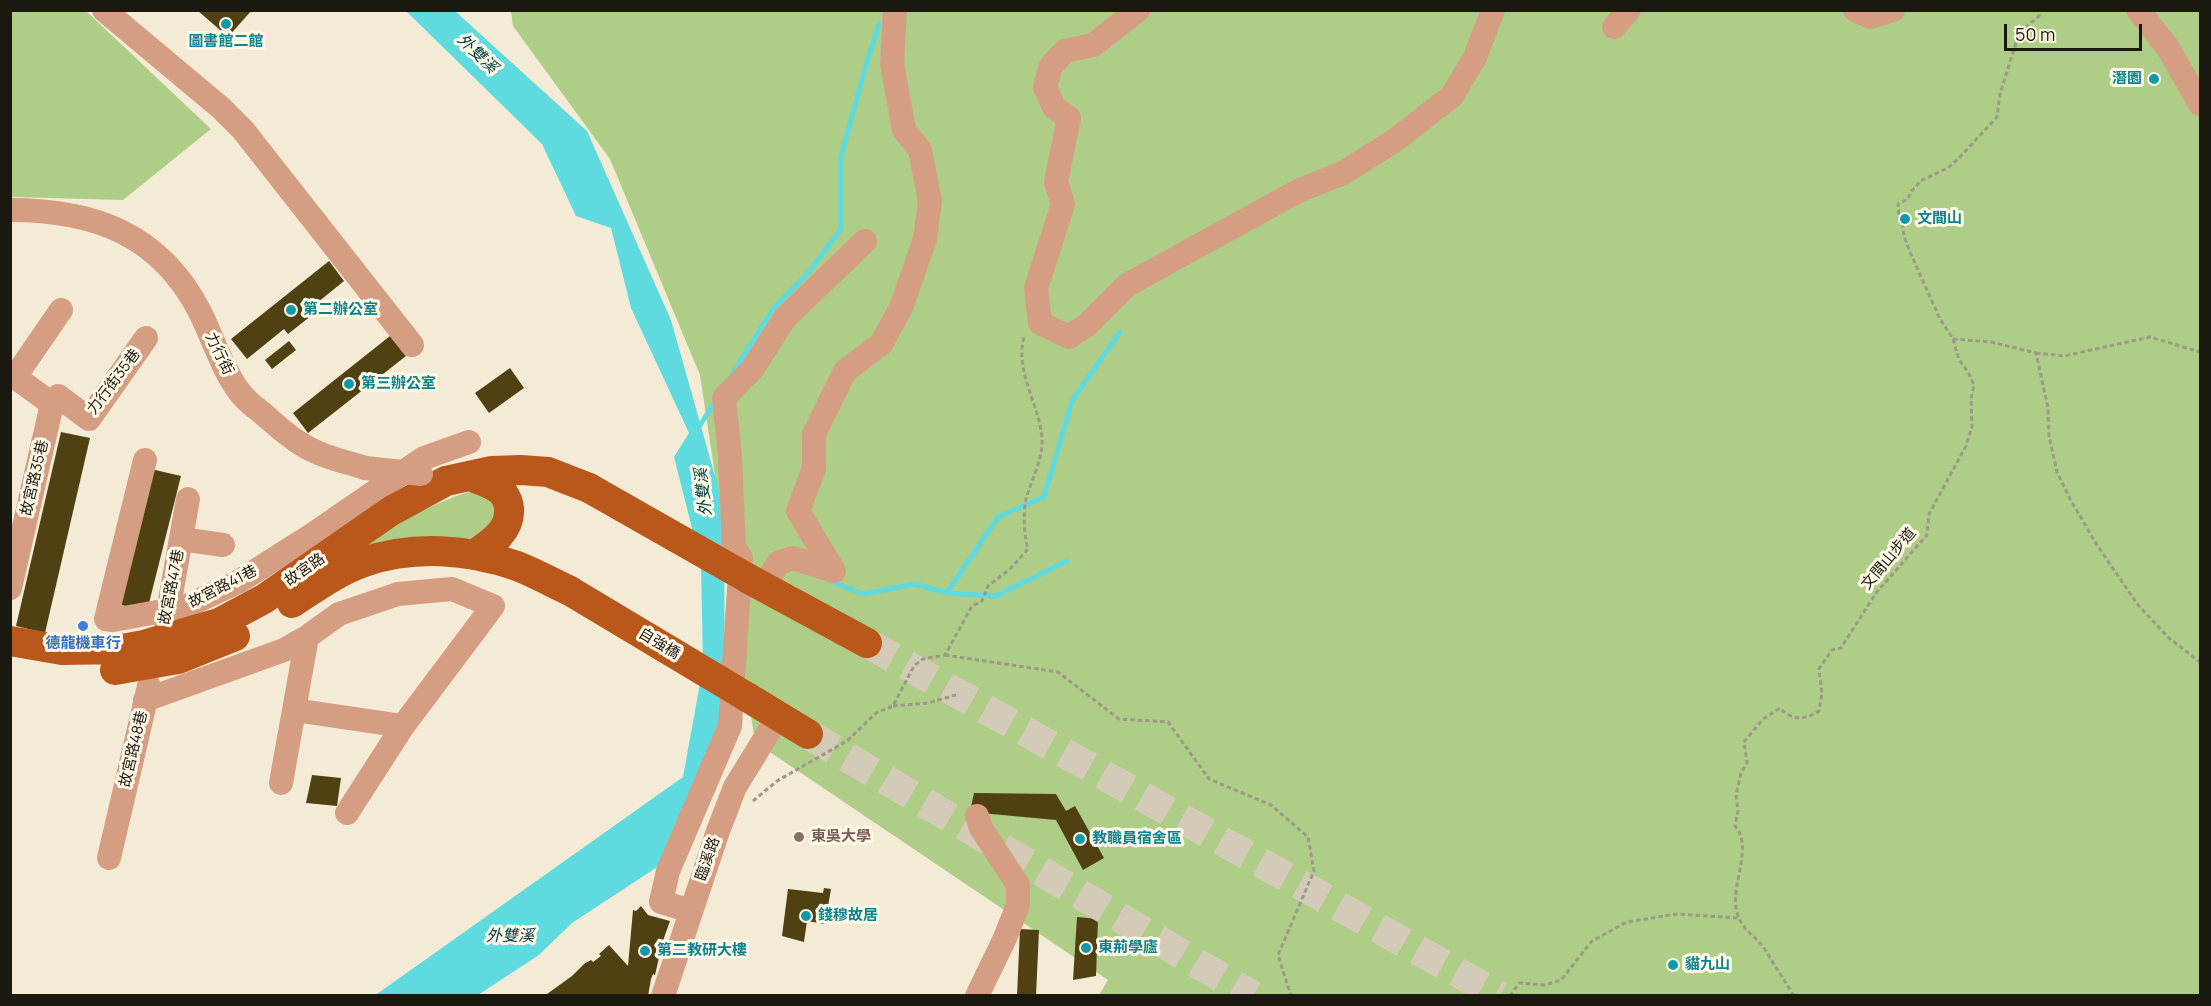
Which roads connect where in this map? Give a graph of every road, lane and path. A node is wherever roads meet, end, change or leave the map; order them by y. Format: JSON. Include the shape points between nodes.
{"nodes":[{"id":1,"x":104,"y":10,"type":"edge"},
{"id":2,"x":895,"y":10,"type":"edge"},
{"id":3,"x":1137,"y":10,"type":"edge"},
{"id":4,"x":1493,"y":10,"type":"edge"},
{"id":5,"x":1855,"y":10,"type":"edge"},
{"id":6,"x":1893,"y":10,"type":"edge"},
{"id":7,"x":2040,"y":10,"type":"edge"},
{"id":8,"x":2138,"y":10,"type":"edge"},
{"id":9,"x":2200,"y":105,"type":"edge"},
{"id":10,"x":10,"y":210,"type":"edge"},
{"id":11,"x":866,"y":241,"type":"dead end"},
{"id":12,"x":61,"y":310,"type":"dead end"},
{"id":13,"x":1040,"y":323,"type":"junction"},
{"id":14,"x":146,"y":338,"type":"dead end"},
{"id":15,"x":1953,"y":339,"type":"junction"},
{"id":16,"x":412,"y":345,"type":"dead end"},
{"id":17,"x":2200,"y":352,"type":"edge"},
{"id":18,"x":2036,"y":353,"type":"junction"},
{"id":19,"x":13,"y":377,"type":"edge"},
{"id":20,"x":52,"y":404,"type":"junction"},
{"id":21,"x":469,"y":442,"type":"dead end"},
{"id":22,"x":145,"y":460,"type":"dead end"},
{"id":23,"x":446,"y":477,"type":"junction"},
{"id":24,"x":188,"y":499,"type":"dead end"},
{"id":25,"x":181,"y":538,"type":"junction"},
{"id":26,"x":223,"y":545,"type":"dead end"},
{"id":27,"x":475,"y":554,"type":"junction"},
{"id":28,"x":760,"y":577,"type":"junction"},
{"id":29,"x":10,"y":588,"type":"edge"},
{"id":30,"x":570,"y":591,"type":"joint"},
{"id":31,"x":169,"y":609,"type":"junction"},
{"id":32,"x":307,"y":637,"type":"junction"},
{"id":33,"x":10,"y":641,"type":"edge"},
{"id":34,"x":867,"y":643,"type":"tunnel mouth"},
{"id":35,"x":158,"y":652,"type":"junction"},
{"id":36,"x":945,"y":655,"type":"junction"},
{"id":37,"x":10,"y":661,"type":"edge"},
{"id":38,"x":2200,"y":662,"type":"edge"},
{"id":39,"x":956,"y":695,"type":"dead end"},
{"id":40,"x":145,"y":700,"type":"junction"},
{"id":41,"x":893,"y":706,"type":"junction"},
{"id":42,"x":294,"y":710,"type":"junction"},
{"id":43,"x":403,"y":726,"type":"junction"},
{"id":44,"x":770,"y":730,"type":"dead end"},
{"id":45,"x":808,"y":734,"type":"tunnel mouth"},
{"id":46,"x":281,"y":783,"type":"dead end"},
{"id":47,"x":752,"y":802,"type":"dead end"},
{"id":48,"x":347,"y":813,"type":"dead end"},
{"id":49,"x":977,"y":816,"type":"dead end"},
{"id":50,"x":109,"y":858,"type":"dead end"},
{"id":51,"x":691,"y":911,"type":"junction"},
{"id":52,"x":1738,"y":918,"type":"junction"},
{"id":53,"x":663,"y":996,"type":"edge"},
{"id":54,"x":977,"y":996,"type":"edge"},
{"id":55,"x":1291,"y":996,"type":"edge"},
{"id":56,"x":1510,"y":996,"type":"edge"},
{"id":57,"x":1794,"y":996,"type":"edge"}],
"edges":[{"from":1,"to":16,"type":"street","via":[[243,130]]},
{"from":2,"to":28,"type":"street","via":[[892,63],[904,130],[920,150],[930,201],[925,239],[902,305],[882,343],[844,370],[814,435],[814,468],[798,511],[834,571],[793,558],[778,563]]},
{"from":3,"to":13,"type":"street","via":[[1093,45],[1065,51],[1051,66],[1045,87],[1054,107],[1069,118],[1056,182],[1063,204],[1036,288]]},
{"from":4,"to":13,"type":"street","via":[[1475,57],[1452,96],[1394,141],[1343,173],[1298,191],[1127,285],[1070,337]]},
{"from":5,"to":6,"type":"street","via":[[1870,17]]},
{"from":7,"to":15,"type":"path","name":"文間山步道","via":[[2017,40],[1997,117],[1948,168],[1920,181],[1908,199],[1898,204],[1910,252]]},
{"from":8,"to":9,"type":"street","via":[[2168,48]]},
{"from":10,"to":23,"type":"street","name":"力行街","bridge":true,"via":[[76,214],[112,226],[156,252],[200,312],[221,362],[239,392],[301,444],[365,468]]},
{"from":11,"to":51,"type":"street","via":[[785,318],[753,368],[724,398],[734,548],[741,558],[730,726],[668,871],[661,902]]},
{"from":12,"to":19,"type":"street"},
{"from":13,"to":36,"type":"path","via":[[1030,329],[1021,350],[1027,385],[1041,424],[1042,448],[1026,501],[1028,549],[988,586],[982,601],[972,606]]},
{"from":14,"to":20,"type":"street","name":"力行街35巷","via":[[89,419],[58,396]]},
{"from":15,"to":18,"type":"path","via":[[1991,342]]},
{"from":15,"to":52,"type":"path","name":"文間山步道","via":[[1959,360],[1974,385],[1972,426],[1966,446],[1929,514],[1927,535],[1876,593],[1841,648],[1832,650],[1819,669],[1819,711],[1798,718],[1787,716],[1780,708],[1763,719],[1744,742],[1747,763],[1736,795],[1735,826],[1742,858],[1735,904]]},
{"from":17,"to":18,"type":"path","via":[[2150,337],[2064,356]]},
{"from":18,"to":38,"type":"path","via":[[2057,472],[2070,499],[2138,605],[2169,638]]},
{"from":19,"to":20,"type":"street"},
{"from":20,"to":29,"type":"street","name":"故宮路35巷"},
{"from":21,"to":31,"type":"street","name":"故宮路41巷","via":[[424,458],[238,582],[185,607]]},
{"from":22,"to":31,"type":"street","name":"故宮路41巷","via":[[106,619]]},
{"from":23,"to":27,"type":"main road","via":[[498,489],[508,500],[510,518],[503,531]]},
{"from":23,"to":28,"type":"main road","name":"故宮路","bridge":true,"via":[[492,471],[548,472],[589,488]]},
{"from":23,"to":35,"type":"main road","name":"故宮路","via":[[264,599]]},
{"from":24,"to":25,"type":"street","name":"故宮路47巷"},
{"from":25,"to":26,"type":"street"},
{"from":25,"to":31,"type":"street","name":"故宮路47巷"},
{"from":27,"to":30,"type":"main road","name":"故宮路","via":[[518,566]]},
{"from":27,"to":35,"type":"main road","name":"故宮路","via":[[443,550],[363,562],[223,642],[178,659]]},
{"from":28,"to":34,"type":"main road"},
{"from":30,"to":45,"type":"main road","name":"自強橋","bridge":true},
{"from":31,"to":35,"type":"street","name":"故宮路47巷"},
{"from":32,"to":40,"type":"street","via":[[284,650]]},
{"from":32,"to":42,"type":"street"},
{"from":32,"to":43,"type":"street","via":[[339,614],[398,594],[452,589],[493,606]]},
{"from":33,"to":35,"type":"main road","name":"故宮路","via":[[62,650]]},
{"from":35,"to":37,"type":"main road","name":"故宮路","via":[[124,670],[60,669]]},
{"from":35,"to":40,"type":"street","name":"故宮路48巷"},
{"from":36,"to":41,"type":"path","via":[[923,659],[914,666]]},
{"from":36,"to":55,"type":"path","via":[[1058,672],[1119,718],[1168,722],[1209,779],[1271,805],[1308,837],[1314,871],[1278,955]]},
{"from":39,"to":41,"type":"path","via":[[928,703]]},
{"from":40,"to":50,"type":"street","name":"故宮路48巷"},
{"from":41,"to":47,"type":"path","via":[[876,713],[847,741],[777,781]]},
{"from":42,"to":43,"type":"street"},
{"from":42,"to":46,"type":"street"},
{"from":43,"to":48,"type":"street"},
{"from":44,"to":51,"type":"street","name":"臨溪路","via":[[735,787]]},
{"from":49,"to":54,"type":"street","via":[[1018,885],[1018,905]]},
{"from":51,"to":53,"type":"street","name":"臨溪路"},
{"from":52,"to":56,"type":"path","via":[[1677,914],[1627,922],[1592,941],[1561,980],[1545,985],[1519,982]]},
{"from":52,"to":57,"type":"path","via":[[1762,946]]}]}
